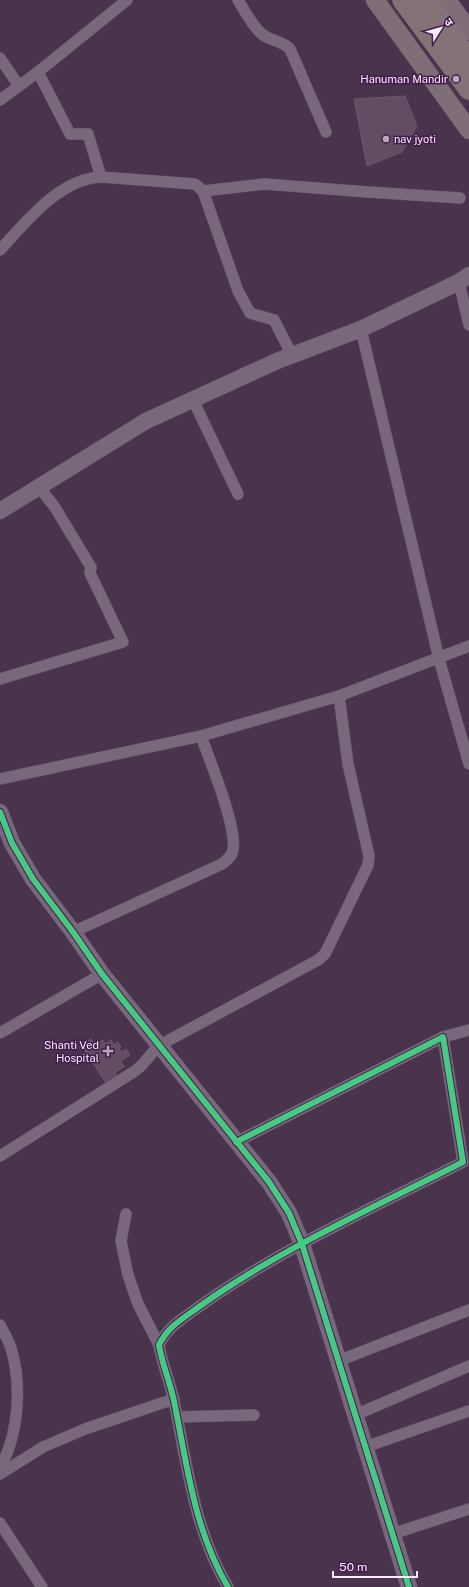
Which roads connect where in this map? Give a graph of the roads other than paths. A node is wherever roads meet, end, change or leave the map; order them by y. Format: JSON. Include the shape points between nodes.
{"nodes":[{"id":1,"x":127,"y":0,"type":"edge"},
{"id":2,"x":238,"y":0,"type":"edge"},
{"id":3,"x":375,"y":0,"type":"edge"},
{"id":4,"x":403,"y":0,"type":"edge"},
{"id":5,"x":425,"y":0,"type":"edge"},
{"id":6,"x":446,"y":0,"type":"edge"},
{"id":7,"x":469,"y":31,"type":"edge"},
{"id":8,"x":0,"y":58,"type":"edge"},
{"id":9,"x":469,"y":60,"type":"edge"},
{"id":10,"x":38,"y":72,"type":"junction"},
{"id":11,"x":19,"y":86,"type":"junction"},
{"id":12,"x":469,"y":89,"type":"edge"},
{"id":13,"x":0,"y":100,"type":"edge"},
{"id":14,"x":469,"y":130,"type":"edge"},
{"id":15,"x":326,"y":132,"type":"dead end"},
{"id":16,"x":101,"y":177,"type":"junction"},
{"id":17,"x":203,"y":191,"type":"junction"},
{"id":18,"x":460,"y":198,"type":"dead end"},
{"id":19,"x":0,"y":250,"type":"edge"},
{"id":20,"x":464,"y":279,"type":"edge"},
{"id":21,"x":469,"y":325,"type":"edge"},
{"id":22,"x":361,"y":329,"type":"junction"},
{"id":23,"x":292,"y":355,"type":"junction"},
{"id":24,"x":193,"y":400,"type":"junction"},
{"id":25,"x":39,"y":487,"type":"junction"},
{"id":26,"x":238,"y":494,"type":"dead end"},
{"id":27,"x":0,"y":511,"type":"edge"},
{"id":28,"x":469,"y":646,"type":"edge"},
{"id":29,"x":439,"y":659,"type":"junction"},
{"id":30,"x":0,"y":679,"type":"edge"},
{"id":31,"x":339,"y":696,"type":"junction"},
{"id":32,"x":201,"y":736,"type":"junction"},
{"id":33,"x":469,"y":764,"type":"edge"},
{"id":34,"x":0,"y":779,"type":"edge"},
{"id":35,"x":0,"y":812,"type":"edge"},
{"id":36,"x":73,"y":932,"type":"junction"},
{"id":37,"x":102,"y":974,"type":"junction"},
{"id":38,"x":469,"y":1030,"type":"edge"},
{"id":39,"x":0,"y":1033,"type":"edge"},
{"id":40,"x":443,"y":1038,"type":"junction"},
{"id":41,"x":158,"y":1046,"type":"junction"},
{"id":42,"x":236,"y":1142,"type":"junction"},
{"id":43,"x":0,"y":1156,"type":"edge"},
{"id":44,"x":466,"y":1162,"type":"edge"},
{"id":45,"x":126,"y":1214,"type":"dead end"},
{"id":46,"x":302,"y":1244,"type":"junction"},
{"id":47,"x":469,"y":1310,"type":"edge"},
{"id":48,"x":0,"y":1325,"type":"edge"},
{"id":49,"x":159,"y":1345,"type":"junction"},
{"id":50,"x":338,"y":1361,"type":"junction"},
{"id":51,"x":469,"y":1366,"type":"edge"},
{"id":52,"x":174,"y":1399,"type":"junction"},
{"id":53,"x":469,"y":1411,"type":"edge"},
{"id":54,"x":254,"y":1415,"type":"dead end"},
{"id":55,"x":355,"y":1415,"type":"junction"},
{"id":56,"x":177,"y":1417,"type":"junction"},
{"id":57,"x":365,"y":1447,"type":"junction"},
{"id":58,"x":0,"y":1468,"type":"edge"},
{"id":59,"x":0,"y":1474,"type":"edge"},
{"id":60,"x":469,"y":1509,"type":"edge"},
{"id":61,"x":0,"y":1523,"type":"edge"},
{"id":62,"x":392,"y":1534,"type":"junction"},
{"id":63,"x":42,"y":1587,"type":"edge"},
{"id":64,"x":228,"y":1587,"type":"edge"},
{"id":65,"x":409,"y":1587,"type":"edge"}],
"edges":[{"from":1,"to":10,"type":"street"},
{"from":2,"to":15,"type":"street","via":[[260,34],[290,49]]},
{"from":3,"to":14,"type":"main road"},
{"from":4,"to":12,"type":"highway"},
{"from":5,"to":9,"type":"highway"},
{"from":6,"to":7,"type":"main road"},
{"from":8,"to":11,"type":"street"},
{"from":10,"to":11,"type":"street"},
{"from":10,"to":16,"type":"street","via":[[70,134],[88,134]]},
{"from":11,"to":13,"type":"street"},
{"from":16,"to":17,"type":"street","via":[[195,184]]},
{"from":16,"to":19,"type":"street","via":[[87,178],[56,195]]},
{"from":17,"to":18,"type":"street","via":[[264,184]]},
{"from":17,"to":23,"type":"street","via":[[238,291],[250,313],[274,320]]},
{"from":20,"to":21,"type":"street"},
{"from":20,"to":22,"type":"street"},
{"from":22,"to":23,"type":"street"},
{"from":22,"to":29,"type":"street"},
{"from":23,"to":24,"type":"street"},
{"from":24,"to":25,"type":"street","via":[[146,421]]},
{"from":24,"to":26,"type":"street"},
{"from":25,"to":27,"type":"street"},
{"from":25,"to":30,"type":"street","via":[[54,506],[91,567],[90,573],[124,642]]},
{"from":28,"to":29,"type":"street"},
{"from":29,"to":31,"type":"street"},
{"from":29,"to":33,"type":"street"},
{"from":31,"to":32,"type":"street"},
{"from":31,"to":41,"type":"street","via":[[348,764],[369,856],[368,865],[325,954]]},
{"from":32,"to":34,"type":"street"},
{"from":32,"to":36,"type":"street","via":[[230,820],[233,839],[231,855],[222,864]]},
{"from":35,"to":36,"type":"street","via":[[20,858]]},
{"from":36,"to":37,"type":"street"},
{"from":37,"to":39,"type":"street"},
{"from":37,"to":41,"type":"street"},
{"from":38,"to":40,"type":"street"},
{"from":40,"to":42,"type":"street"},
{"from":40,"to":44,"type":"street"},
{"from":41,"to":42,"type":"street"},
{"from":41,"to":43,"type":"street","via":[[135,1071]]},
{"from":42,"to":46,"type":"street","via":[[269,1182],[289,1213]]},
{"from":44,"to":46,"type":"street"},
{"from":45,"to":49,"type":"street","via":[[121,1241],[128,1275],[138,1304]]},
{"from":46,"to":49,"type":"street","via":[[224,1289],[169,1329]]},
{"from":46,"to":50,"type":"street"},
{"from":47,"to":50,"type":"street"},
{"from":48,"to":58,"type":"street","via":[[10,1346],[16,1371],[16,1418],[12,1442]]},
{"from":49,"to":52,"type":"street"},
{"from":50,"to":55,"type":"street"},
{"from":51,"to":55,"type":"street"},
{"from":52,"to":56,"type":"street"},
{"from":52,"to":59,"type":"street","via":[[85,1429],[43,1447]]},
{"from":53,"to":57,"type":"street"},
{"from":54,"to":56,"type":"street"},
{"from":55,"to":57,"type":"street"},
{"from":56,"to":64,"type":"street","via":[[192,1497],[212,1557]]},
{"from":57,"to":62,"type":"street"},
{"from":60,"to":62,"type":"street"},
{"from":61,"to":63,"type":"street"},
{"from":62,"to":65,"type":"street"}]}
